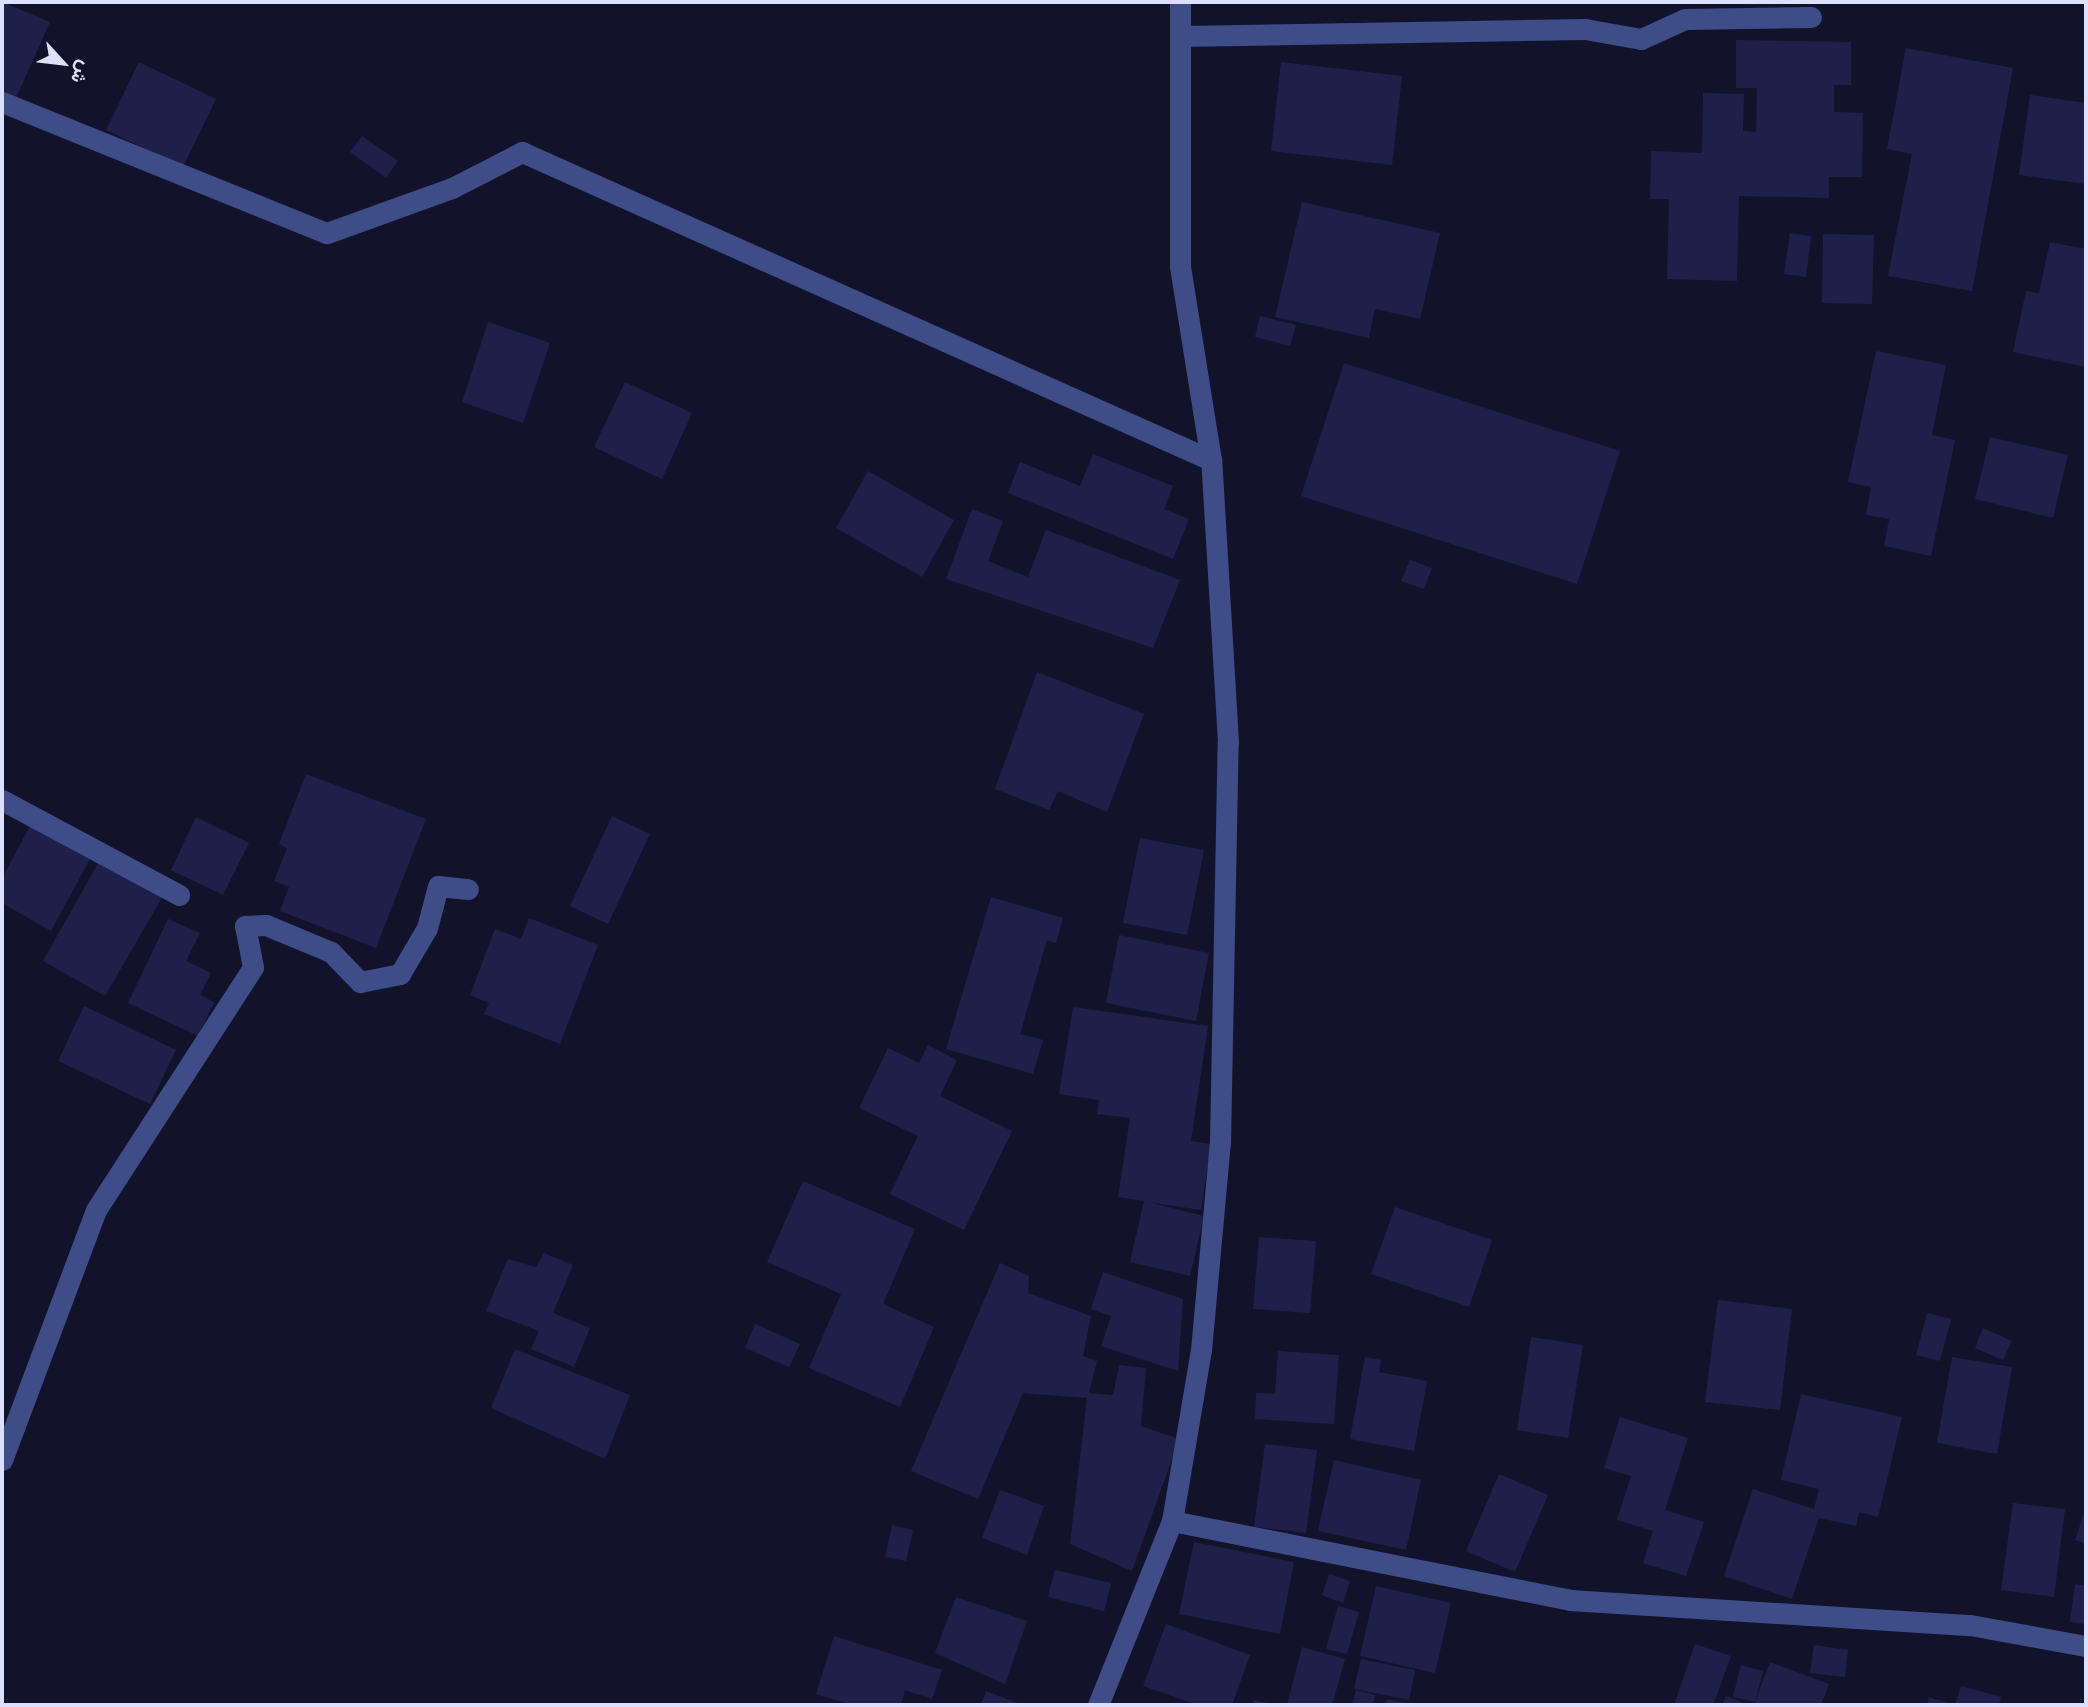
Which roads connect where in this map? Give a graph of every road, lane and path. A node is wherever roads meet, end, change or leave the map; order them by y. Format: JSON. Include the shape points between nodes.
{"nodes":[{"id":1,"x":1180,"y":2,"type":"edge"},
{"id":2,"x":1811,"y":17,"type":"dead end"},
{"id":3,"x":1180,"y":36,"type":"junction"},
{"id":4,"x":2,"y":102,"type":"edge"},
{"id":5,"x":1211,"y":460,"type":"junction"},
{"id":6,"x":2,"y":800,"type":"edge"},
{"id":7,"x":468,"y":889,"type":"dead end"},
{"id":8,"x":179,"y":895,"type":"dead end"},
{"id":9,"x":2,"y":1460,"type":"edge"},
{"id":10,"x":1172,"y":1521,"type":"junction"},
{"id":11,"x":2086,"y":1646,"type":"edge"},
{"id":12,"x":1098,"y":1705,"type":"edge"}],
"edges":[{"from":1,"to":3,"type":"street"},
{"from":2,"to":3,"type":"street","via":[[1685,19],[1641,39],[1585,29]]},
{"from":3,"to":5,"type":"street","via":[[1180,266]]},
{"from":4,"to":5,"type":"street","via":[[327,233],[452,188],[522,152]]},
{"from":5,"to":10,"type":"street","via":[[1228,742],[1220,1142],[1201,1350]]},
{"from":6,"to":8,"type":"street"},
{"from":7,"to":9,"type":"street","via":[[438,886],[427,928],[400,974],[360,982],[331,952],[266,925],[245,926],[253,967],[96,1210]]},
{"from":10,"to":11,"type":"street","via":[[1570,1600],[1970,1625]]},
{"from":10,"to":12,"type":"street"}]}
